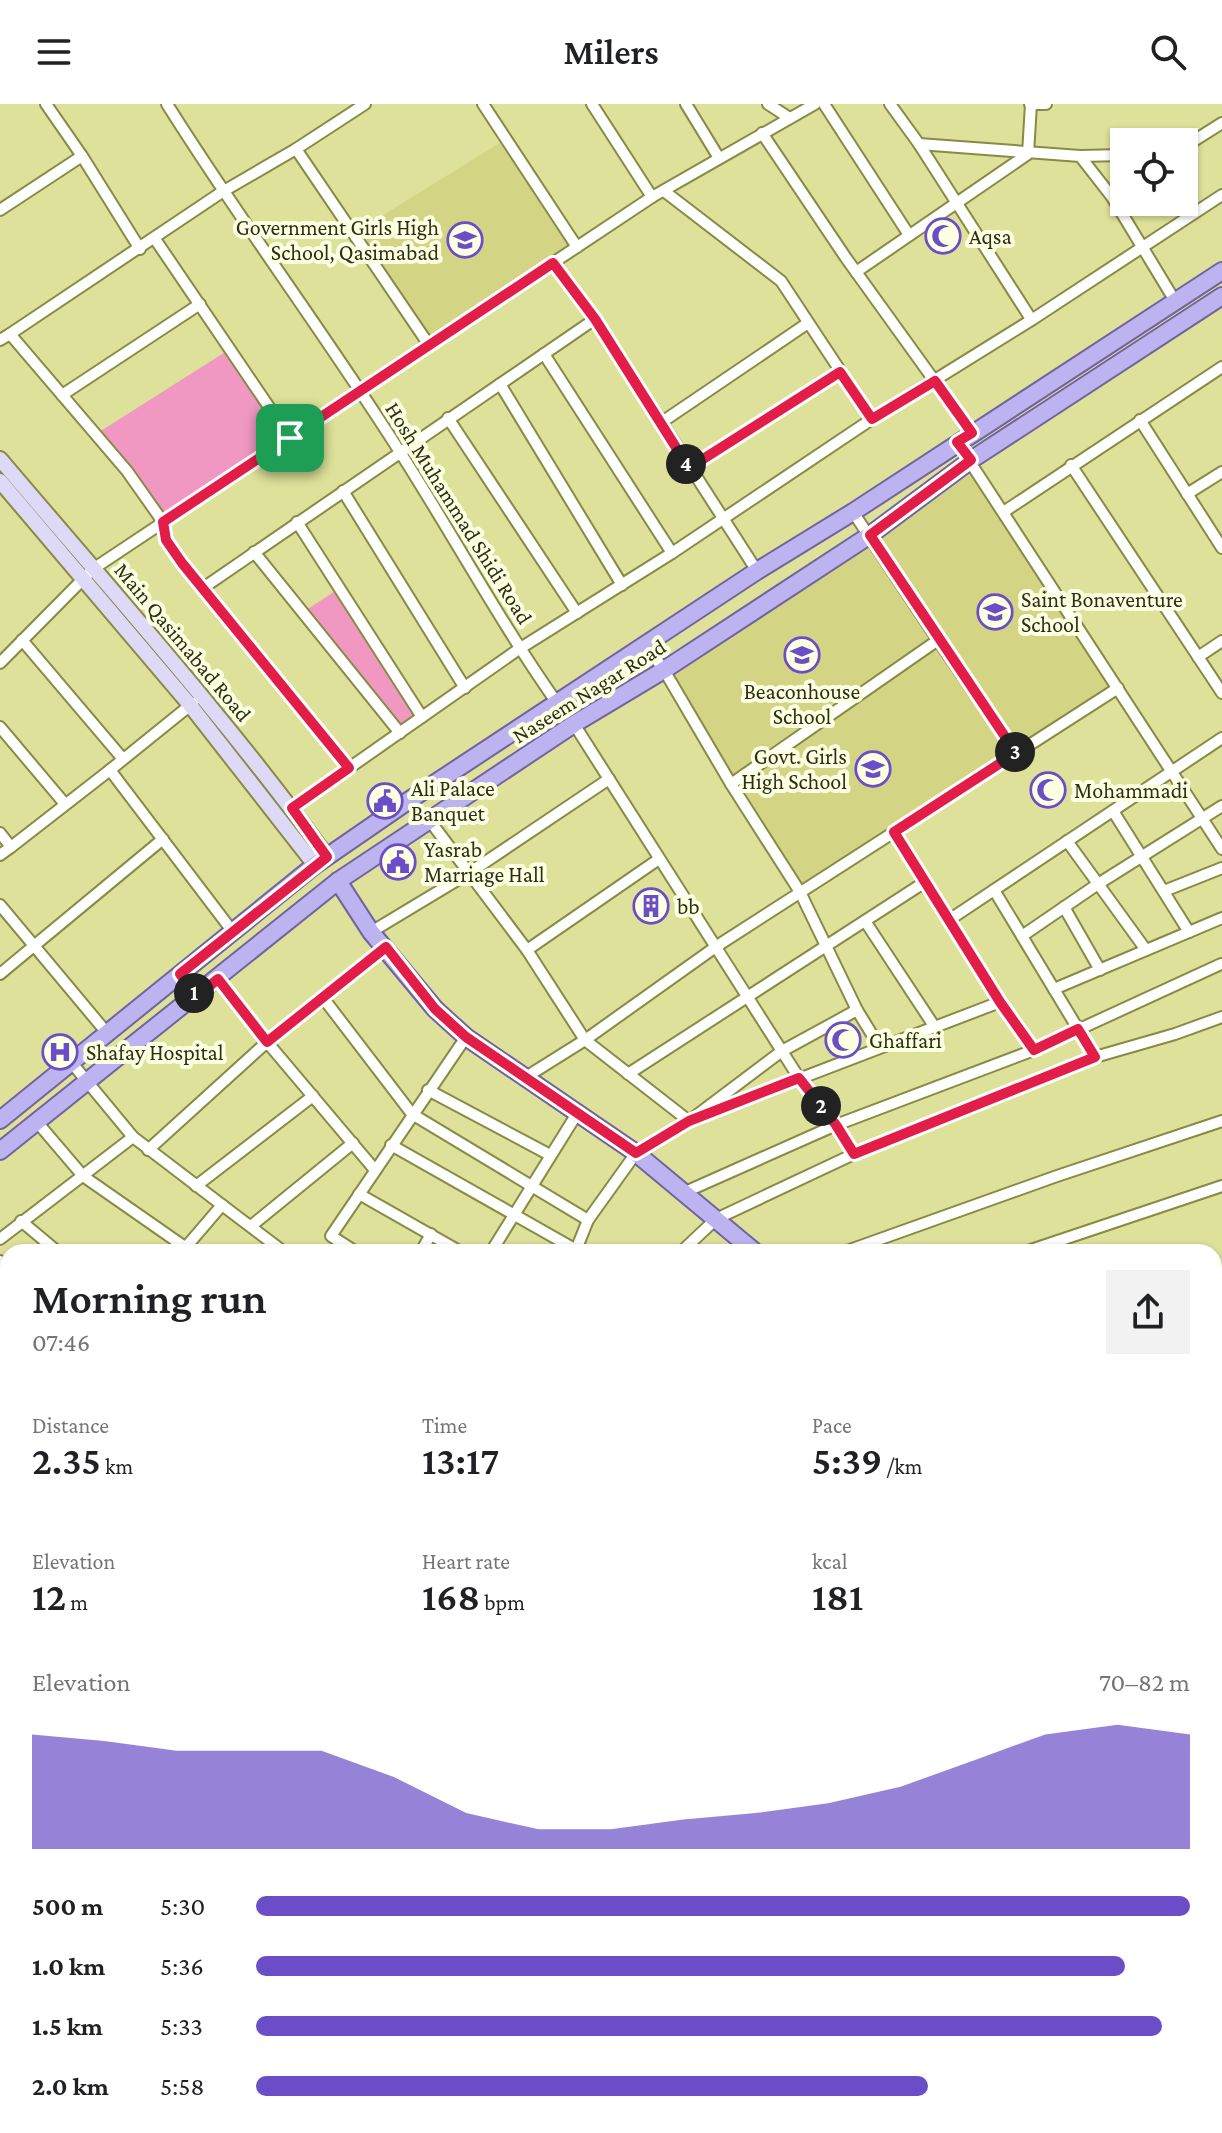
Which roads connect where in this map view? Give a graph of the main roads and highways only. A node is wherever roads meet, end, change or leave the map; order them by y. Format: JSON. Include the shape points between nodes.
{"nodes":[{"id":1,"x":1222,"y":271,"type":"edge"},
{"id":2,"x":1222,"y":296,"type":"edge"},
{"id":3,"x":0,"y":459,"type":"edge"},
{"id":4,"x":1,"y":485,"type":"edge"},
{"id":5,"x":88,"y":573,"type":"junction"},
{"id":6,"x":196,"y":701,"type":"junction"},
{"id":7,"x":557,"y":703,"type":"junction"},
{"id":8,"x":574,"y":724,"type":"junction"},
{"id":9,"x":321,"y":861,"type":"junction"},
{"id":10,"x":338,"y":881,"type":"junction"},
{"id":11,"x":180,"y":974,"type":"junction"},
{"id":12,"x":197,"y":996,"type":"junction"},
{"id":13,"x":0,"y":1120,"type":"edge"},
{"id":14,"x":0,"y":1151,"type":"edge"},
{"id":15,"x":716,"y":1219,"type":"junction"},
{"id":16,"x":739,"y":1244,"type":"edge"},
{"id":17,"x":746,"y":1244,"type":"edge"}],
"edges":[{"from":1,"to":7,"type":"main road","name":"Naseem Nagar Road"},
{"from":2,"to":8,"type":"main road","name":"Naseem Nagar Road","via":[[971,460],[870,535]]},
{"from":3,"to":5,"type":"main road","name":"Main Qasimabad Road"},
{"from":4,"to":5,"type":"main road","name":"Main Qasimabad Road"},
{"from":5,"to":6,"type":"main road","name":"Main Qasimabad Road"},
{"from":6,"to":9,"type":"main road","name":"Main Qasimabad Road"},
{"from":6,"to":9,"type":"main road","name":"Main Qasimabad Road","via":[[292,808]]},
{"from":7,"to":8,"type":"main road"},
{"from":7,"to":9,"type":"main road","name":"Naseem Nagar Road"},
{"from":8,"to":10,"type":"main road","name":"Naseem Nagar Road"},
{"from":9,"to":11,"type":"main road","name":"Naseem Nagar Road"},
{"from":10,"to":12,"type":"main road","name":"Naseem Nagar Road"},
{"from":10,"to":15,"type":"main road","via":[[371,932],[435,1009],[466,1037],[636,1153]]},
{"from":11,"to":12,"type":"main road"},
{"from":11,"to":13,"type":"main road","name":"Naseem Nagar Road"},
{"from":12,"to":14,"type":"main road","name":"Naseem Nagar Road"},
{"from":15,"to":16,"type":"main road"},
{"from":15,"to":17,"type":"main road"}]}
